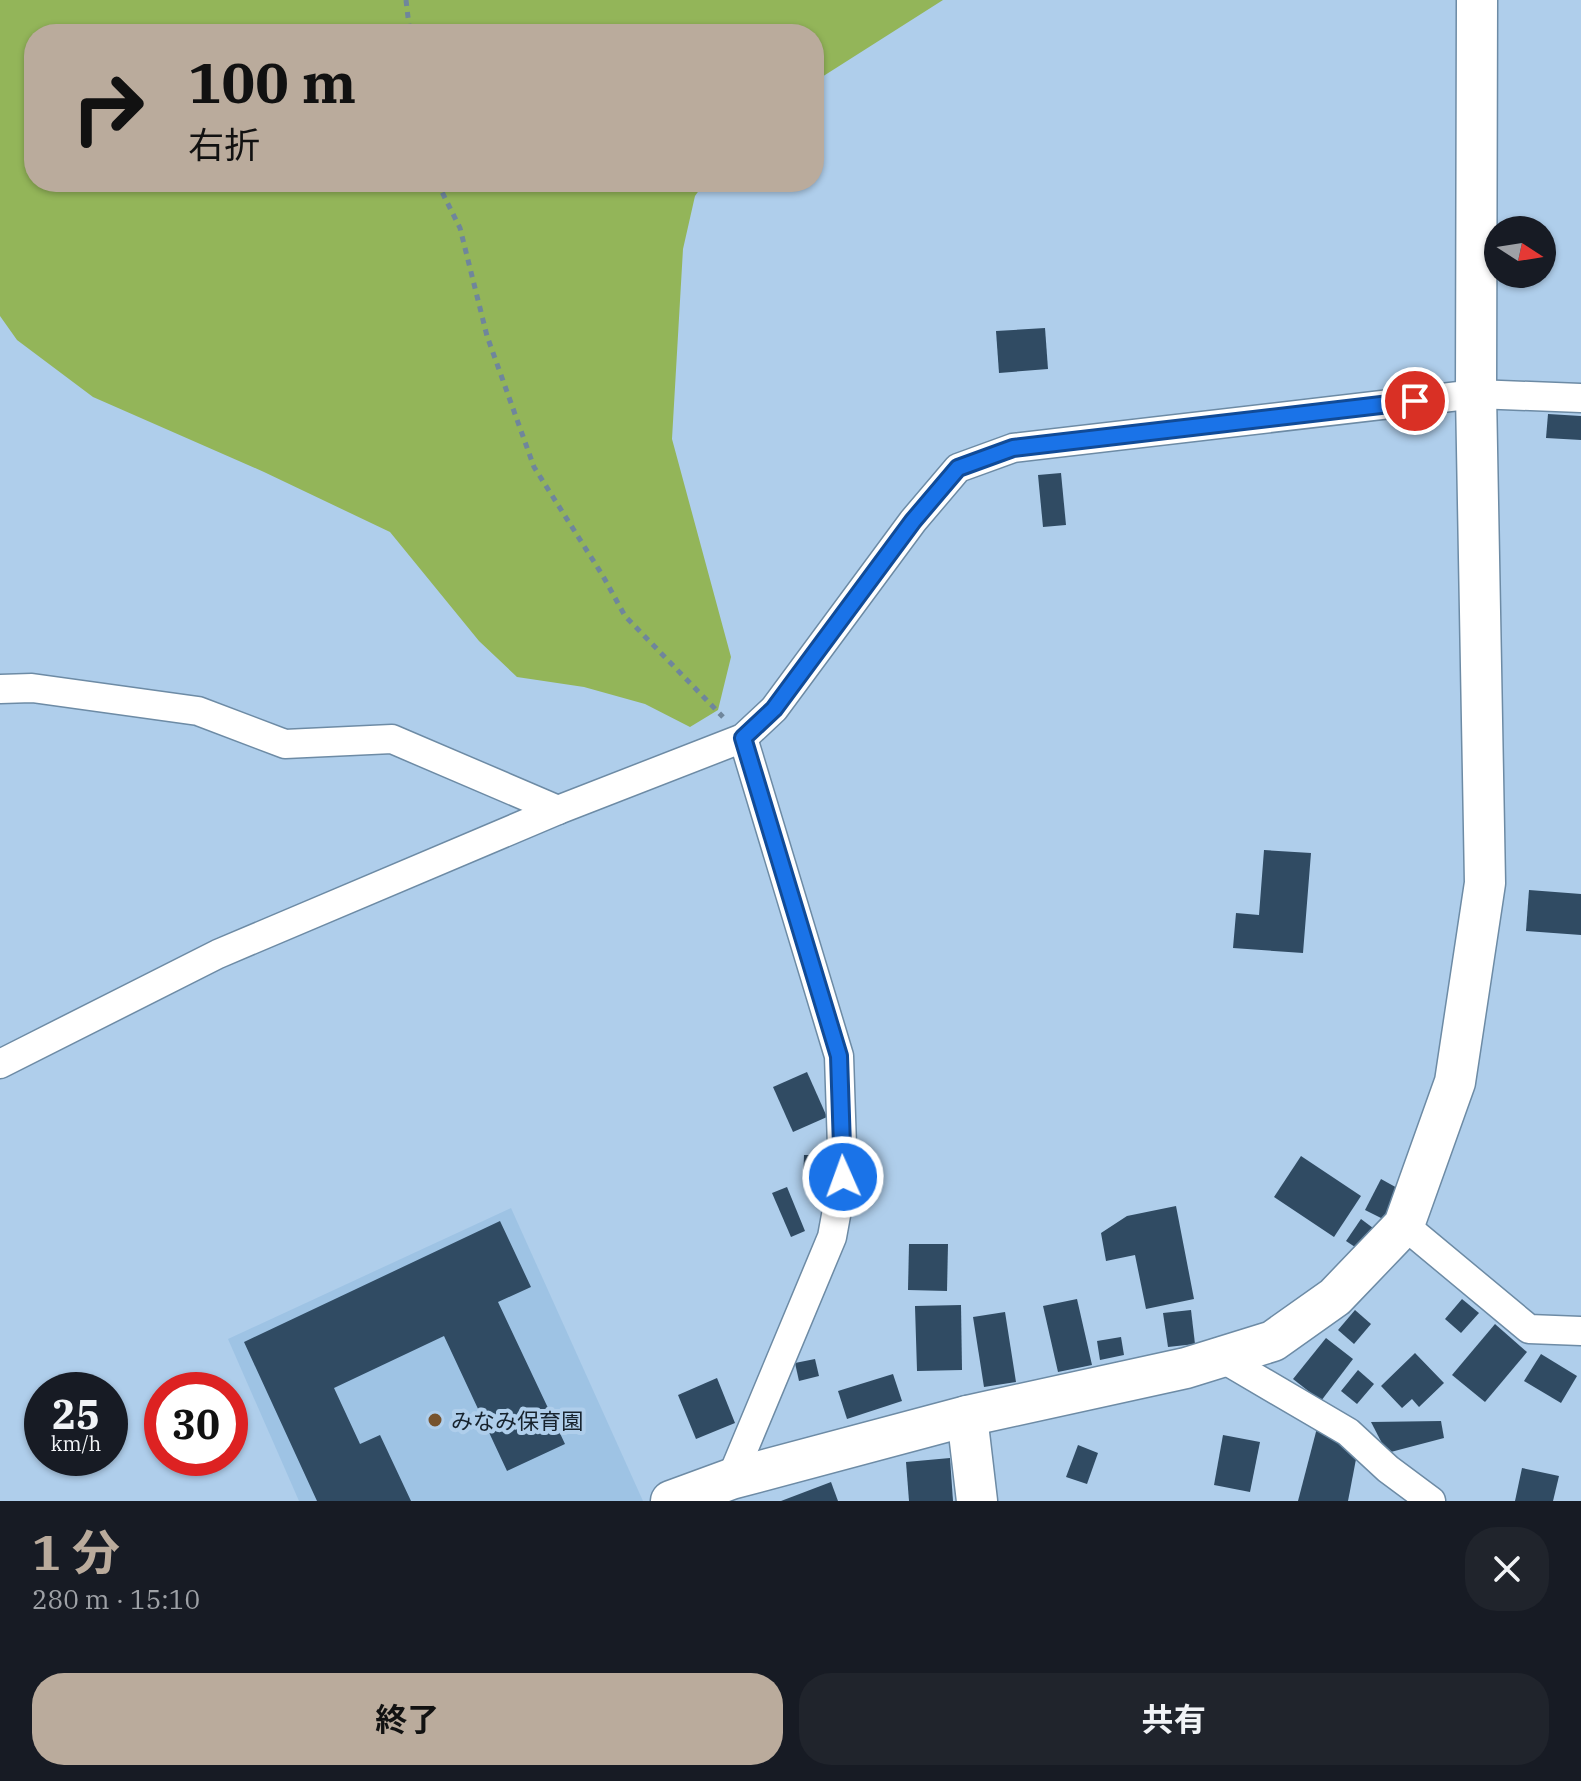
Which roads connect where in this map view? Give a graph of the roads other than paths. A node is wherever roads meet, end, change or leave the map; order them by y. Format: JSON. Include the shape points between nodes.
{"nodes":[{"id":1,"x":1477,"y":0,"type":"edge"},
{"id":2,"x":1476,"y":394,"type":"junction"},
{"id":3,"x":1581,"y":398,"type":"edge"},
{"id":4,"x":0,"y":689,"type":"edge"},
{"id":5,"x":743,"y":738,"type":"junction"},
{"id":6,"x":558,"y":810,"type":"junction"},
{"id":7,"x":0,"y":1064,"type":"edge"},
{"id":8,"x":1404,"y":1225,"type":"junction"},
{"id":9,"x":1581,"y":1331,"type":"edge"},
{"id":10,"x":1220,"y":1357,"type":"junction"},
{"id":11,"x":967,"y":1416,"type":"junction"},
{"id":12,"x":731,"y":1479,"type":"junction"},
{"id":13,"x":671,"y":1501,"type":"edge"},
{"id":14,"x":977,"y":1501,"type":"edge"},
{"id":15,"x":1431,"y":1501,"type":"edge"}],
"edges":[{"from":1,"to":2,"type":"street"},
{"from":2,"to":3,"type":"street"},
{"from":2,"to":5,"type":"street","via":[[1013,448],[958,468],[774,709]]},
{"from":2,"to":8,"type":"street","via":[[1485,883],[1455,1082]]},
{"from":4,"to":6,"type":"street","via":[[32,688],[198,711],[285,744],[392,739]]},
{"from":5,"to":6,"type":"street"},
{"from":5,"to":12,"type":"street","via":[[839,1056],[843,1177],[832,1237]]},
{"from":6,"to":7,"type":"street","via":[[218,954]]},
{"from":8,"to":9,"type":"street","via":[[1529,1329]]},
{"from":8,"to":10,"type":"street","via":[[1335,1297],[1273,1341]]},
{"from":10,"to":11,"type":"street"},
{"from":10,"to":15,"type":"street","via":[[1348,1432]]},
{"from":11,"to":12,"type":"street"},
{"from":11,"to":14,"type":"street"},
{"from":12,"to":13,"type":"street"}]}
